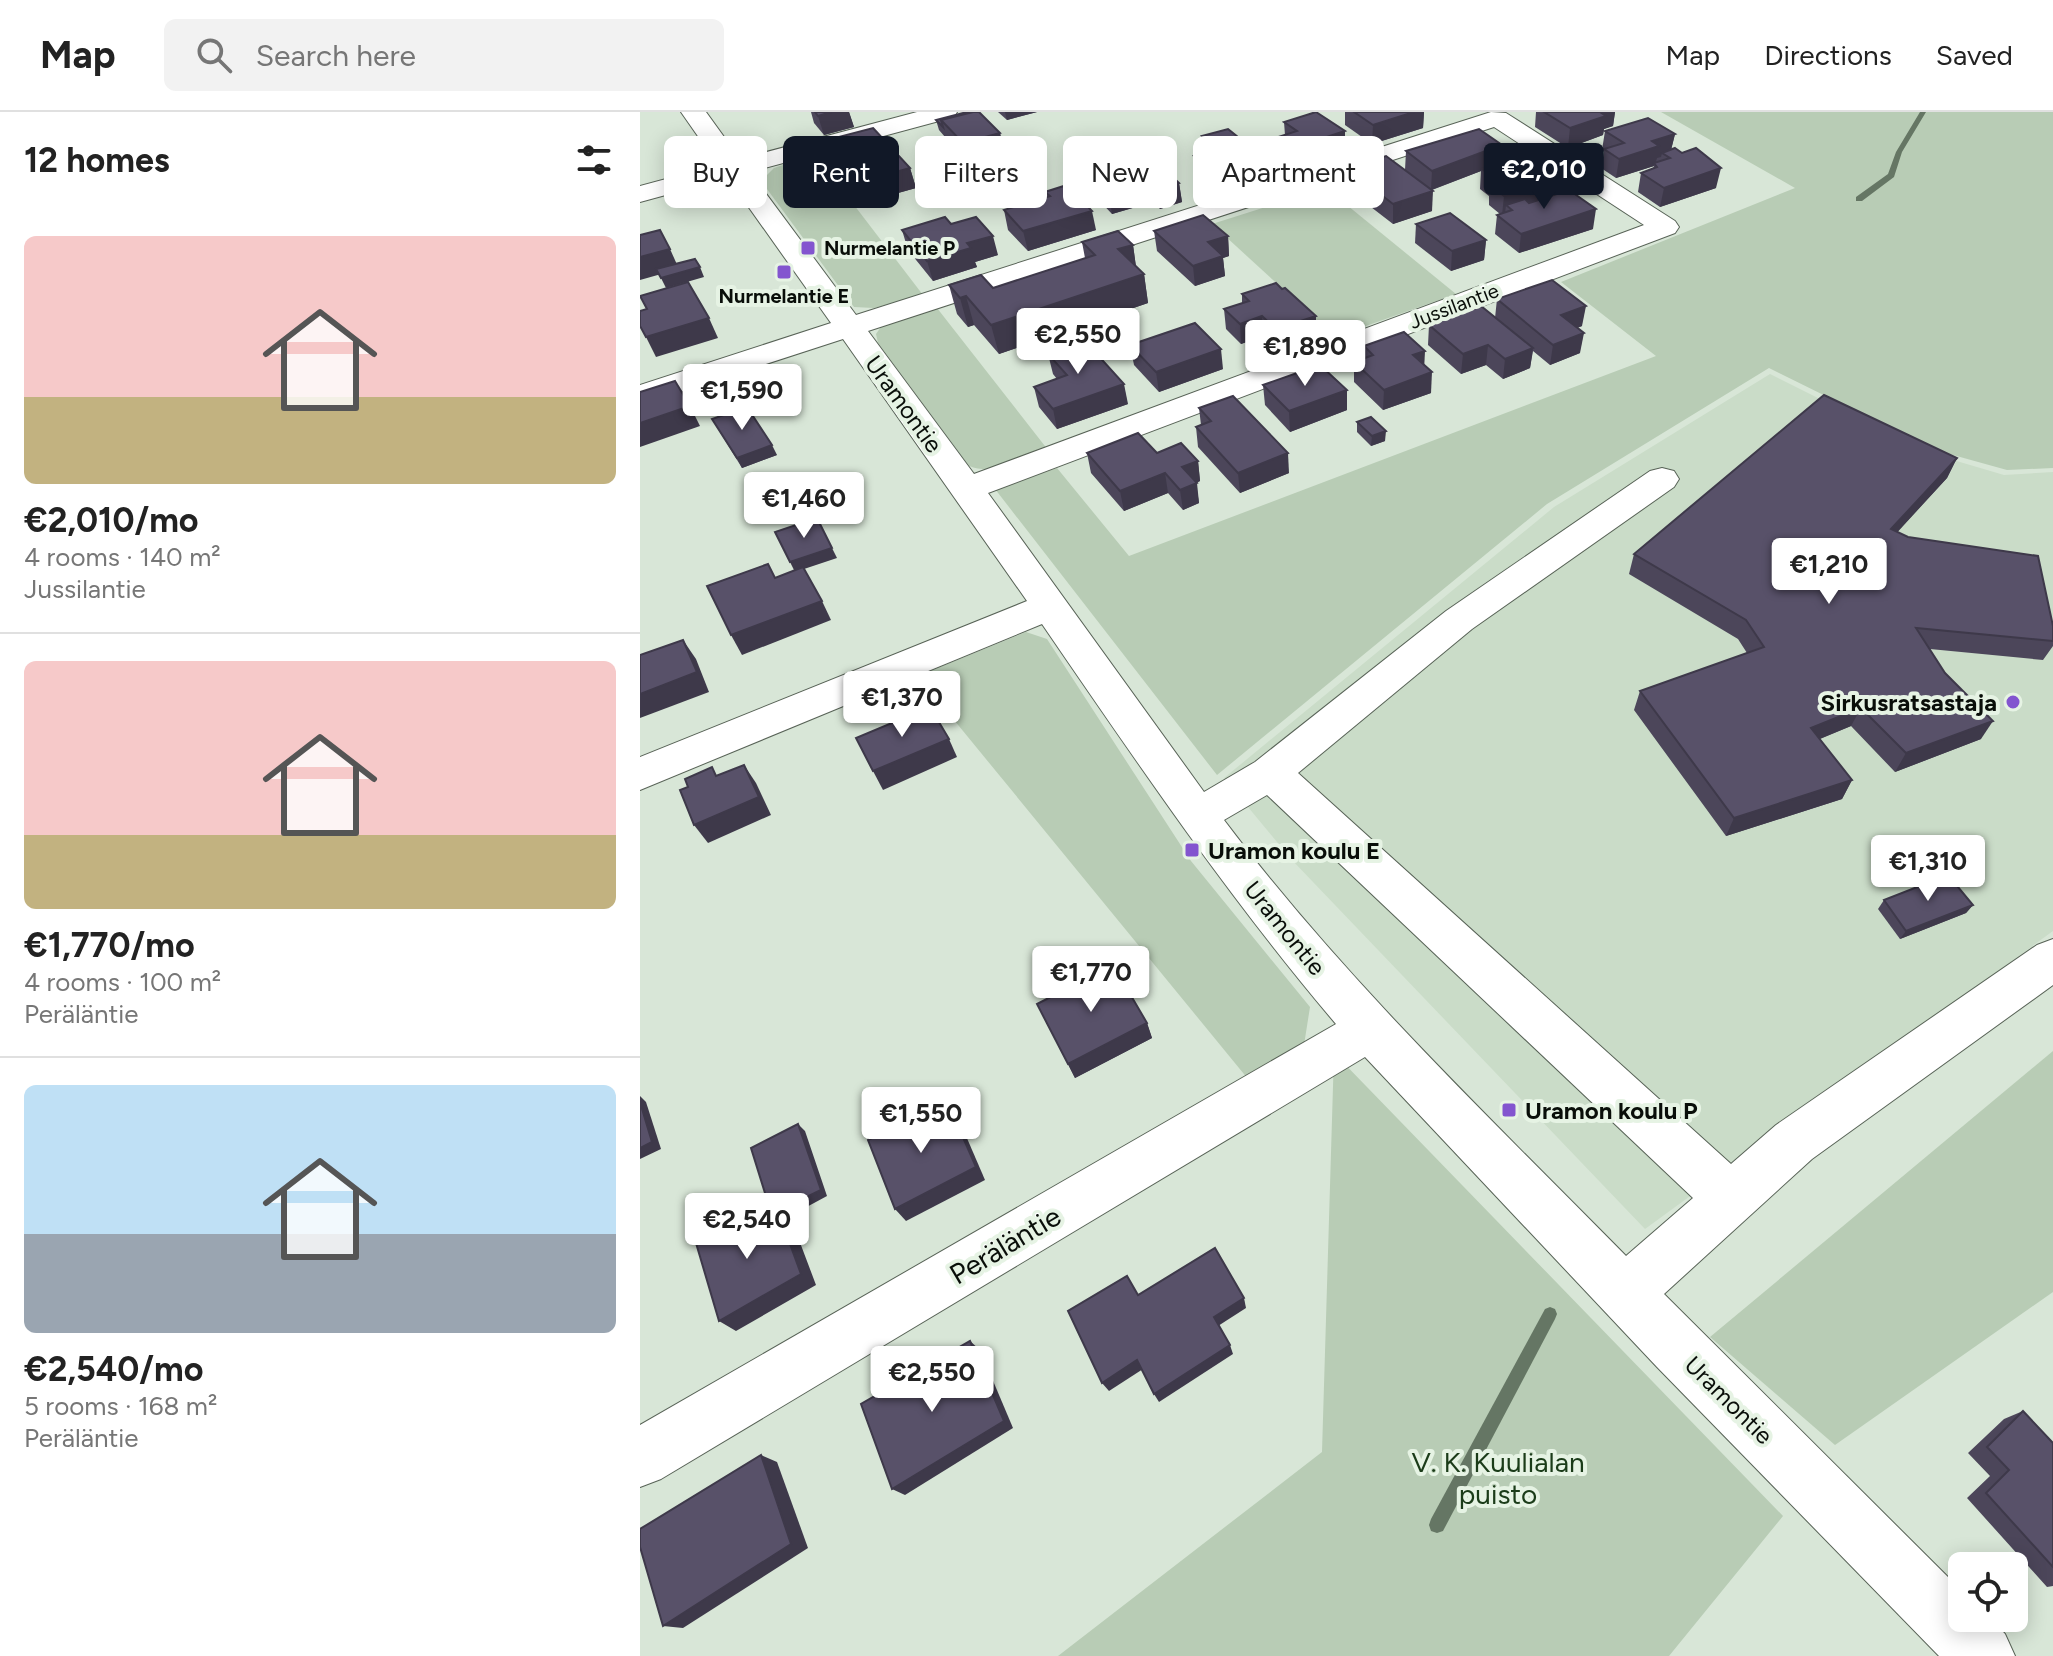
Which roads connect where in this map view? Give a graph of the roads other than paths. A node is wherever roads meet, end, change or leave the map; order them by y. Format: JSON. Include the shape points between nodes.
{"nodes":[{"id":1,"x":693,"y":112,"type":"edge"},
{"id":2,"x":945,"y":112,"type":"edge"},
{"id":3,"x":1506,"y":115,"type":"edge"},
{"id":4,"x":711,"y":136,"type":"edge"},
{"id":5,"x":767,"y":160,"type":"edge"},
{"id":6,"x":664,"y":188,"type":"edge"},
{"id":7,"x":640,"y":194,"type":"edge"},
{"id":8,"x":764,"y":208,"type":"edge"},
{"id":9,"x":848,"y":327,"type":"junction"},
{"id":10,"x":640,"y":395,"type":"edge"},
{"id":11,"x":1662,"y":479,"type":"dead end"},
{"id":12,"x":967,"y":489,"type":"junction"},
{"id":13,"x":1050,"y":606,"type":"junction"},
{"id":14,"x":1270,"y":773,"type":"junction"},
{"id":15,"x":640,"y":774,"type":"edge"},
{"id":16,"x":1197,"y":816,"type":"junction"},
{"id":17,"x":2053,"y":959,"type":"edge"},
{"id":18,"x":1370,"y":1029,"type":"junction"},
{"id":19,"x":1732,"y":1199,"type":"junction"},
{"id":20,"x":1625,"y":1293,"type":"junction"},
{"id":21,"x":640,"y":1458,"type":"edge"},
{"id":22,"x":1983,"y":1656,"type":"edge"}],
"edges":[{"from":1,"to":4,"type":"street","name":"Uramontie"},
{"from":2,"to":5,"type":"street"},
{"from":3,"to":9,"type":"street","name":"Jussilantie"},
{"from":3,"to":12,"type":"street","name":"Jussilantie","via":[[1665,227]]},
{"from":6,"to":7,"type":"street"},
{"from":8,"to":9,"type":"street","name":"Uramontie"},
{"from":9,"to":10,"type":"street","name":"Jussilantie"},
{"from":9,"to":12,"type":"street","name":"Uramontie"},
{"from":11,"to":14,"type":"street","via":[[1459,620]]},
{"from":12,"to":13,"type":"street","name":"Uramontie"},
{"from":13,"to":15,"type":"street"},
{"from":13,"to":16,"type":"street","name":"Uramontie"},
{"from":14,"to":16,"type":"street"},
{"from":14,"to":19,"type":"street"},
{"from":16,"to":18,"type":"street","name":"Uramontie","via":[[1284,931]]},
{"from":17,"to":19,"type":"street","via":[[1794,1142]]},
{"from":18,"to":20,"type":"street","name":"Uramontie"},
{"from":18,"to":21,"type":"street","name":"Peräläntie"},
{"from":19,"to":20,"type":"street"},
{"from":20,"to":22,"type":"street","name":"Uramontie"}]}
